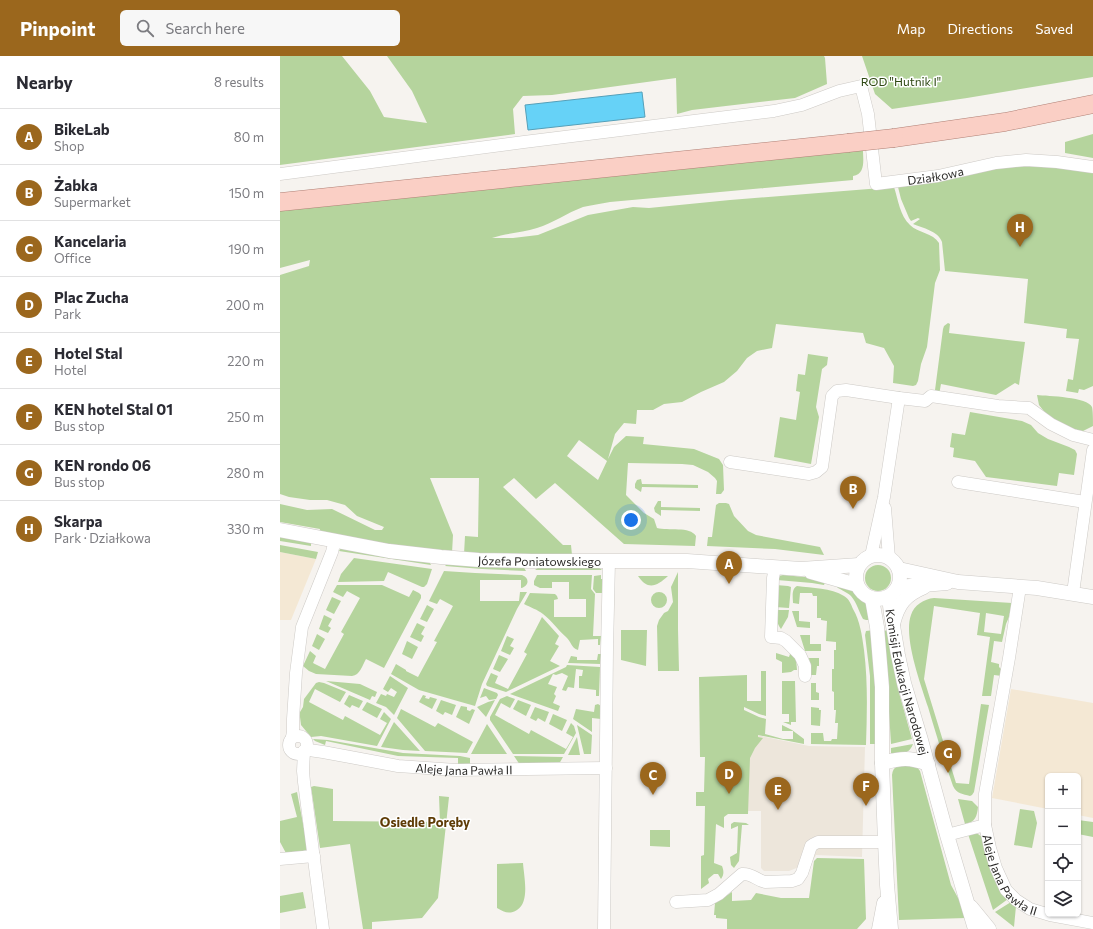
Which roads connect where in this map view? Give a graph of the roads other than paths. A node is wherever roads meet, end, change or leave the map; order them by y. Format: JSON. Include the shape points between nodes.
{"nodes":[{"id":1,"x":1093,"y":104,"type":"edge"},
{"id":2,"x":1093,"y":167,"type":"edge"},
{"id":3,"x":280,"y":174,"type":"edge"},
{"id":4,"x":280,"y":202,"type":"edge"},
{"id":5,"x":899,"y":398,"type":"junction"},
{"id":6,"x":1093,"y":440,"type":"edge"},
{"id":7,"x":1093,"y":450,"type":"edge"},
{"id":8,"x":730,"y":462,"type":"dead end"},
{"id":9,"x":1091,"y":478,"type":"edge"},
{"id":10,"x":958,"y":482,"type":"dead end"},
{"id":11,"x":884,"y":497,"type":"junction"},
{"id":12,"x":1085,"y":502,"type":"junction"},
{"id":13,"x":280,"y":530,"type":"edge"},
{"id":14,"x":335,"y":540,"type":"junction"},
{"id":15,"x":871,"y":556,"type":"junction"},
{"id":16,"x":889,"y":558,"type":"junction"},
{"id":17,"x":609,"y":561,"type":"junction"},
{"id":18,"x":859,"y":565,"type":"junction"},
{"id":19,"x":775,"y":567,"type":"junction"},
{"id":20,"x":801,"y":569,"type":"junction"},
{"id":21,"x":899,"y":569,"type":"junction"},
{"id":22,"x":958,"y":582,"type":"junction"},
{"id":23,"x":857,"y":585,"type":"junction"},
{"id":24,"x":928,"y":585,"type":"junction"},
{"id":25,"x":1020,"y":587,"type":"junction"},
{"id":26,"x":894,"y":592,"type":"junction"},
{"id":27,"x":1073,"y":593,"type":"junction"},
{"id":28,"x":1093,"y":597,"type":"edge"},
{"id":29,"x":872,"y":599,"type":"junction"},
{"id":30,"x":893,"y":625,"type":"junction"},
{"id":31,"x":806,"y":676,"type":"dead end"},
{"id":32,"x":293,"y":744,"type":"edge"},
{"id":33,"x":882,"y":763,"type":"junction"},
{"id":34,"x":928,"y":764,"type":"junction"},
{"id":35,"x":606,"y":768,"type":"junction"},
{"id":36,"x":985,"y":825,"type":"junction"},
{"id":37,"x":947,"y":835,"type":"junction"},
{"id":38,"x":885,"y":842,"type":"junction"},
{"id":39,"x":314,"y":856,"type":"junction"},
{"id":40,"x":280,"y":859,"type":"edge"},
{"id":41,"x":887,"y":884,"type":"junction"},
{"id":42,"x":966,"y":900,"type":"junction"},
{"id":43,"x":676,"y":902,"type":"dead end"},
{"id":44,"x":1093,"y":923,"type":"edge"},
{"id":45,"x":323,"y":929,"type":"edge"},
{"id":46,"x":604,"y":929,"type":"edge"},
{"id":47,"x":879,"y":929,"type":"edge"},
{"id":48,"x":892,"y":929,"type":"edge"},
{"id":49,"x":975,"y":929,"type":"edge"},
{"id":50,"x":989,"y":929,"type":"edge"}],
"edges":[{"from":1,"to":4,"type":"main road","bridge":true,"via":[[1005,122],[894,138]]},
{"from":2,"to":3,"type":"street","name":"Działkowa","via":[[1026,160],[876,184],[868,114],[861,86],[774,111]]},
{"from":5,"to":6,"type":"street","via":[[925,401],[931,396],[1029,408],[1050,424],[1072,435]]},
{"from":5,"to":8,"type":"street","via":[[846,390],[838,391],[832,396],[822,467],[816,472],[809,474]]},
{"from":5,"to":11,"type":"street"},
{"from":7,"to":9,"type":"street"},
{"from":9,"to":12,"type":"street"},
{"from":10,"to":12,"type":"street"},
{"from":11,"to":15,"type":"street"},
{"from":11,"to":16,"type":"street"},
{"from":12,"to":27,"type":"street"},
{"from":13,"to":14,"type":"street","name":"Józefa Poniatowskiego"},
{"from":14,"to":17,"type":"street","name":"Józefa Poniatowskiego","via":[[389,551],[479,560]]},
{"from":14,"to":32,"type":"street","via":[[302,627],[296,673]]},
{"from":15,"to":16,"type":"street","via":[[882,555]]},
{"from":15,"to":18,"type":"street"},
{"from":16,"to":21,"type":"street"},
{"from":17,"to":19,"type":"street","name":"Józefa Poniatowskiego","via":[[687,561]]},
{"from":17,"to":35,"type":"street"},
{"from":18,"to":20,"type":"street","name":"Józefa Poniatowskiego"},
{"from":18,"to":23,"type":"street"},
{"from":19,"to":20,"type":"street","name":"Józefa Poniatowskiego"},
{"from":19,"to":31,"type":"street","via":[[771,637],[782,638],[800,655]]},
{"from":20,"to":23,"type":"street","name":"Józefa Poniatowskiego"},
{"from":21,"to":22,"type":"street"},
{"from":21,"to":26,"type":"street","via":[[900,581]]},
{"from":22,"to":24,"type":"street"},
{"from":22,"to":25,"type":"street"},
{"from":23,"to":29,"type":"street","via":[[861,592]]},
{"from":24,"to":26,"type":"street"},
{"from":24,"to":30,"type":"street","via":[[907,596],[898,610]]},
{"from":25,"to":27,"type":"street"},
{"from":25,"to":36,"type":"street","via":[[985,794]]},
{"from":26,"to":29,"type":"street","via":[[879,600]]},
{"from":26,"to":30,"type":"street","name":"Komisji Edukacji Narodowej","via":[[891,614]]},
{"from":27,"to":28,"type":"street"},
{"from":29,"to":33,"type":"street","name":"Komisji Edukacji Narodowej","via":[[882,687]]},
{"from":30,"to":34,"type":"street","name":"Komisji Edukacji Narodowej","via":[[904,683]]},
{"from":32,"to":35,"type":"street","name":"Aleje Jana Pawła II","via":[[309,750],[398,766],[454,770]]},
{"from":32,"to":39,"type":"street","via":[[303,771]]},
{"from":33,"to":34,"type":"street","via":[[906,758]]},
{"from":33,"to":38,"type":"street","name":"Komisji Edukacji Narodowej"},
{"from":34,"to":37,"type":"street","name":"Komisji Edukacji Narodowej"},
{"from":35,"to":46,"type":"street"},
{"from":36,"to":37,"type":"street"},
{"from":36,"to":44,"type":"street","name":"Aleje Jana Pawła II","via":[[996,868],[1006,890],[1016,900],[1030,909],[1050,915]]},
{"from":37,"to":42,"type":"street","name":"Komisji Edukacji Narodowej"},
{"from":38,"to":41,"type":"street","name":"Komisji Edukacji Narodowej"},
{"from":38,"to":43,"type":"street","via":[[818,842],[811,846],[801,876],[795,881],[765,882],[750,874],[742,874],[708,900]]},
{"from":39,"to":40,"type":"street"},
{"from":39,"to":45,"type":"street"},
{"from":41,"to":47,"type":"street"},
{"from":41,"to":48,"type":"street","name":"Komisji Edukacji Narodowej"},
{"from":42,"to":49,"type":"street","name":"Komisji Edukacji Narodowej"},
{"from":42,"to":50,"type":"street"}]}
